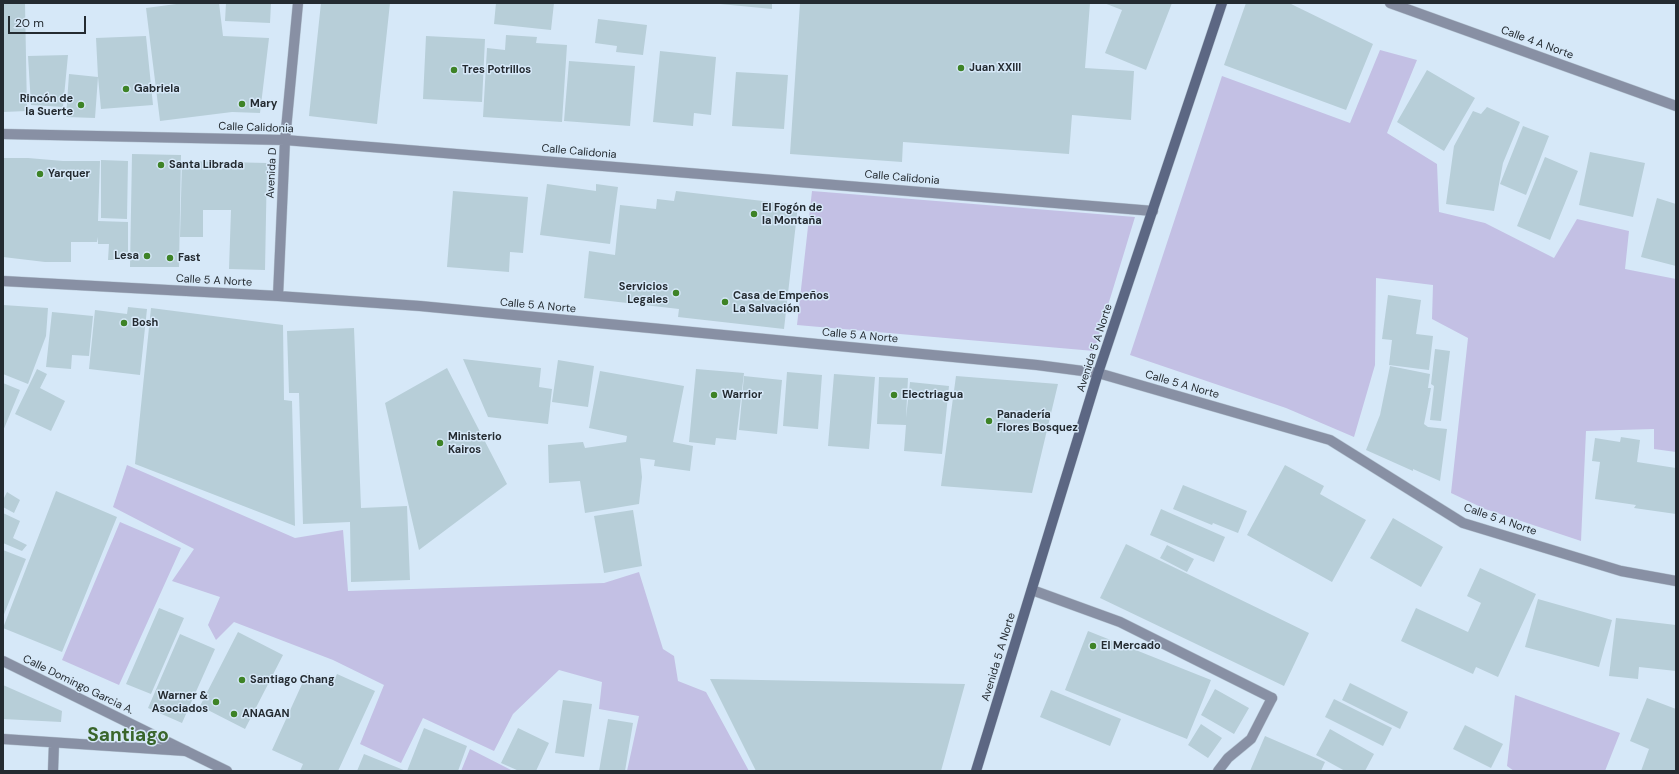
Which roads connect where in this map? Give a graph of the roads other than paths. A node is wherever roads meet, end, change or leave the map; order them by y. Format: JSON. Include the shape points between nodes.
{"nodes":[{"id":1,"x":298,"y":3,"type":"edge"},
{"id":2,"x":1222,"y":3,"type":"edge"},
{"id":3,"x":1390,"y":3,"type":"edge"},
{"id":4,"x":1676,"y":106,"type":"edge"},
{"id":5,"x":3,"y":134,"type":"edge"},
{"id":6,"x":285,"y":140,"type":"junction"},
{"id":7,"x":1152,"y":211,"type":"junction"},
{"id":8,"x":3,"y":280,"type":"edge"},
{"id":9,"x":278,"y":296,"type":"junction"},
{"id":10,"x":1098,"y":373,"type":"junction"},
{"id":11,"x":1676,"y":581,"type":"edge"},
{"id":12,"x":1032,"y":590,"type":"junction"},
{"id":13,"x":3,"y":661,"type":"edge"},
{"id":14,"x":3,"y":740,"type":"edge"},
{"id":15,"x":54,"y":743,"type":"junction"},
{"id":16,"x":186,"y":751,"type":"junction"},
{"id":17,"x":53,"y":771,"type":"edge"},
{"id":18,"x":227,"y":771,"type":"edge"},
{"id":19,"x":976,"y":771,"type":"edge"},
{"id":20,"x":1218,"y":771,"type":"edge"}],
"edges":[{"from":1,"to":6,"type":"street","name":"Avenida D"},
{"from":2,"to":7,"type":"main road","name":"Avenida 5 A Norte"},
{"from":3,"to":4,"type":"street","name":"Calle 4 A Norte"},
{"from":5,"to":6,"type":"street","name":"Calle Calidonia"},
{"from":6,"to":7,"type":"street","name":"Calle Calidonia"},
{"from":6,"to":9,"type":"street","name":"Avenida D"},
{"from":7,"to":10,"type":"main road","name":"Avenida 5 A Norte"},
{"from":8,"to":9,"type":"street","name":"Calle 5 A Norte"},
{"from":9,"to":10,"type":"street","name":"Calle 5 A Norte","via":[[428,307],[1029,364]]},
{"from":10,"to":11,"type":"street","name":"Calle 5 A Norte","via":[[1330,440],[1463,522],[1621,571]]},
{"from":10,"to":12,"type":"main road","name":"Avenida 5 A Norte"},
{"from":12,"to":19,"type":"main road","name":"Avenida 5 A Norte"},
{"from":12,"to":20,"type":"street","via":[[1120,622],[1272,698],[1251,739],[1228,758]]},
{"from":13,"to":16,"type":"street","name":"Calle Domingo Garcia A."},
{"from":14,"to":15,"type":"street","name":"Calle Domingo Garcia A."},
{"from":15,"to":16,"type":"street","name":"Calle Domingo Garcia A."},
{"from":15,"to":17,"type":"street"},
{"from":16,"to":18,"type":"street","name":"Calle Domingo Garcia A."}]}
